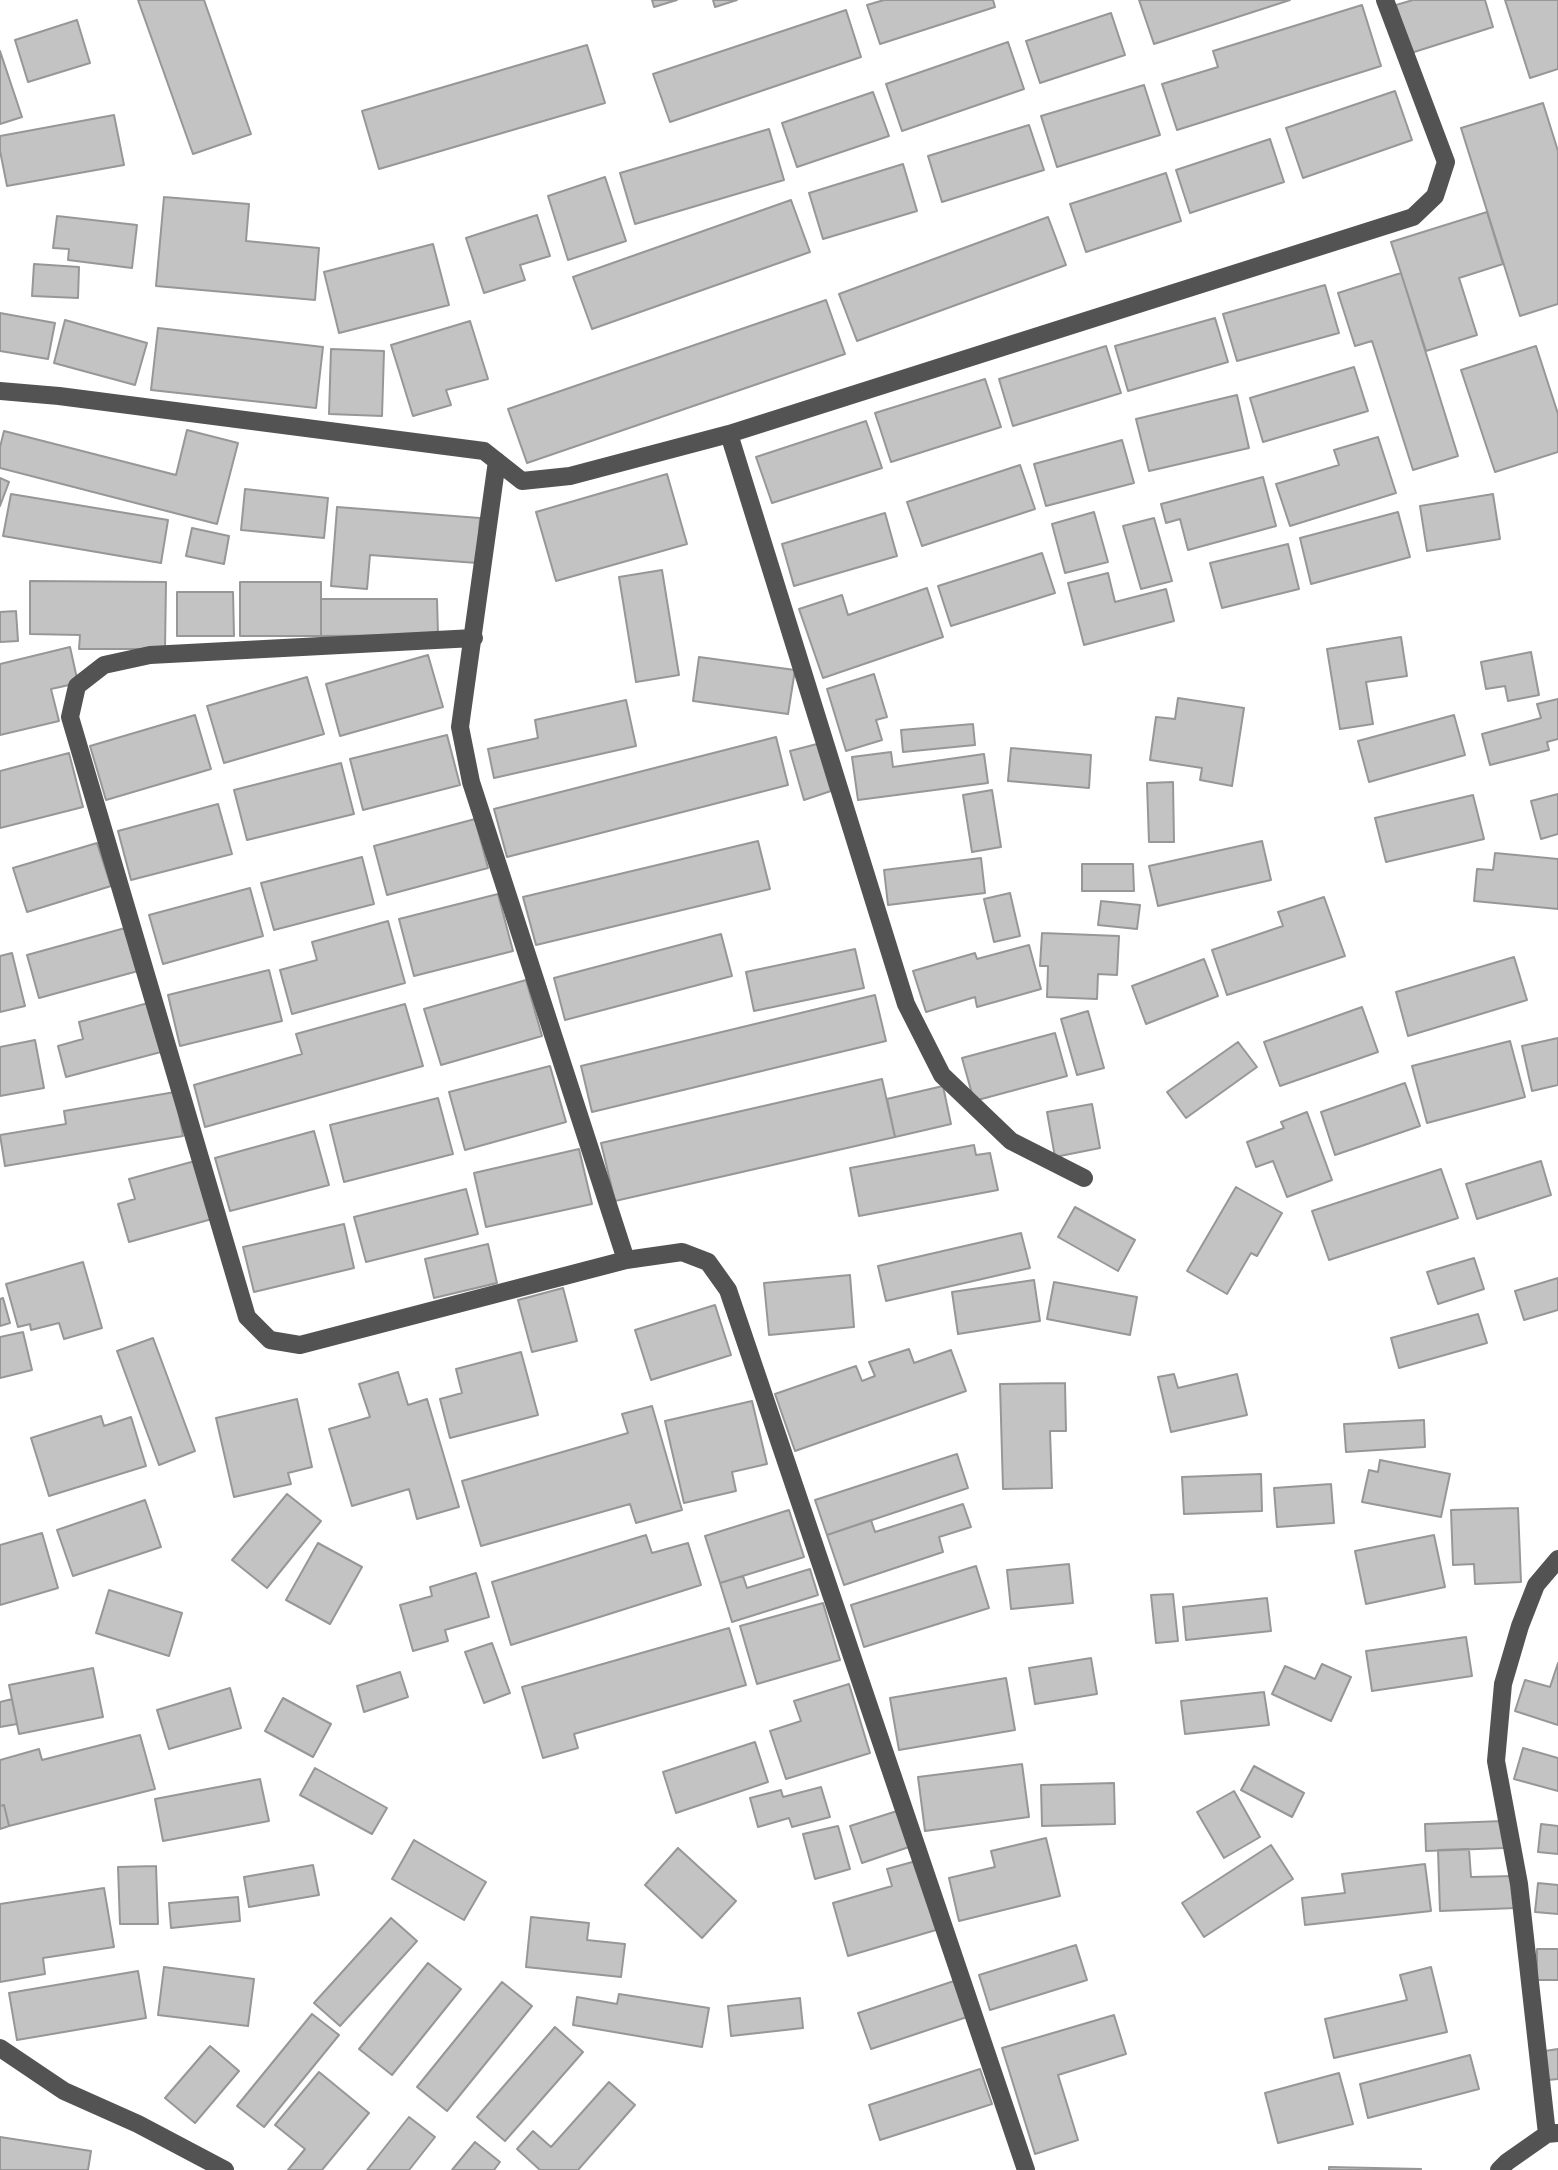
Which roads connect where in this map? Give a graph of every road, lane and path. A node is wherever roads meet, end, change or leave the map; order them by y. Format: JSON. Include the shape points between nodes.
{"nodes":[{"id":1,"x":1385,"y":0,"type":"edge"},
{"id":2,"x":0,"y":391,"type":"edge"},
{"id":3,"x":729,"y":434,"type":"junction"},
{"id":4,"x":497,"y":461,"type":"junction"},
{"id":5,"x":474,"y":638,"type":"junction"},
{"id":6,"x":1084,"y":1178,"type":"dead end"},
{"id":7,"x":626,"y":1260,"type":"junction"},
{"id":8,"x":1558,"y":1559,"type":"edge"},
{"id":9,"x":0,"y":2048,"type":"edge"},
{"id":10,"x":1553,"y":2133,"type":"edge"},
{"id":11,"x":225,"y":2170,"type":"edge"},
{"id":12,"x":1026,"y":2170,"type":"edge"},
{"id":13,"x":1499,"y":2170,"type":"edge"}],
"edges":[{"from":1,"to":3,"type":"street","via":[[1446,162],[1435,196],[1413,217]]},
{"from":2,"to":4,"type":"street","via":[[484,451]]},
{"from":3,"to":4,"type":"street","via":[[570,476],[522,481]]},
{"from":3,"to":6,"type":"street","via":[[906,1004],[942,1075],[1012,1142]]},
{"from":4,"to":5,"type":"street"},
{"from":5,"to":7,"type":"street","via":[[460,727],[471,782]]},
{"from":5,"to":7,"type":"street","via":[[150,655],[104,665],[77,686],[70,717],[247,1317],[270,1340],[300,1345]]},
{"from":7,"to":12,"type":"street","via":[[682,1252],[708,1262],[728,1290]]},
{"from":8,"to":10,"type":"street","via":[[1536,1585],[1517,1637],[1503,1685],[1496,1761],[1519,1884]]},
{"from":9,"to":11,"type":"street","via":[[64,2091]]},
{"from":10,"to":13,"type":"street"}]}
